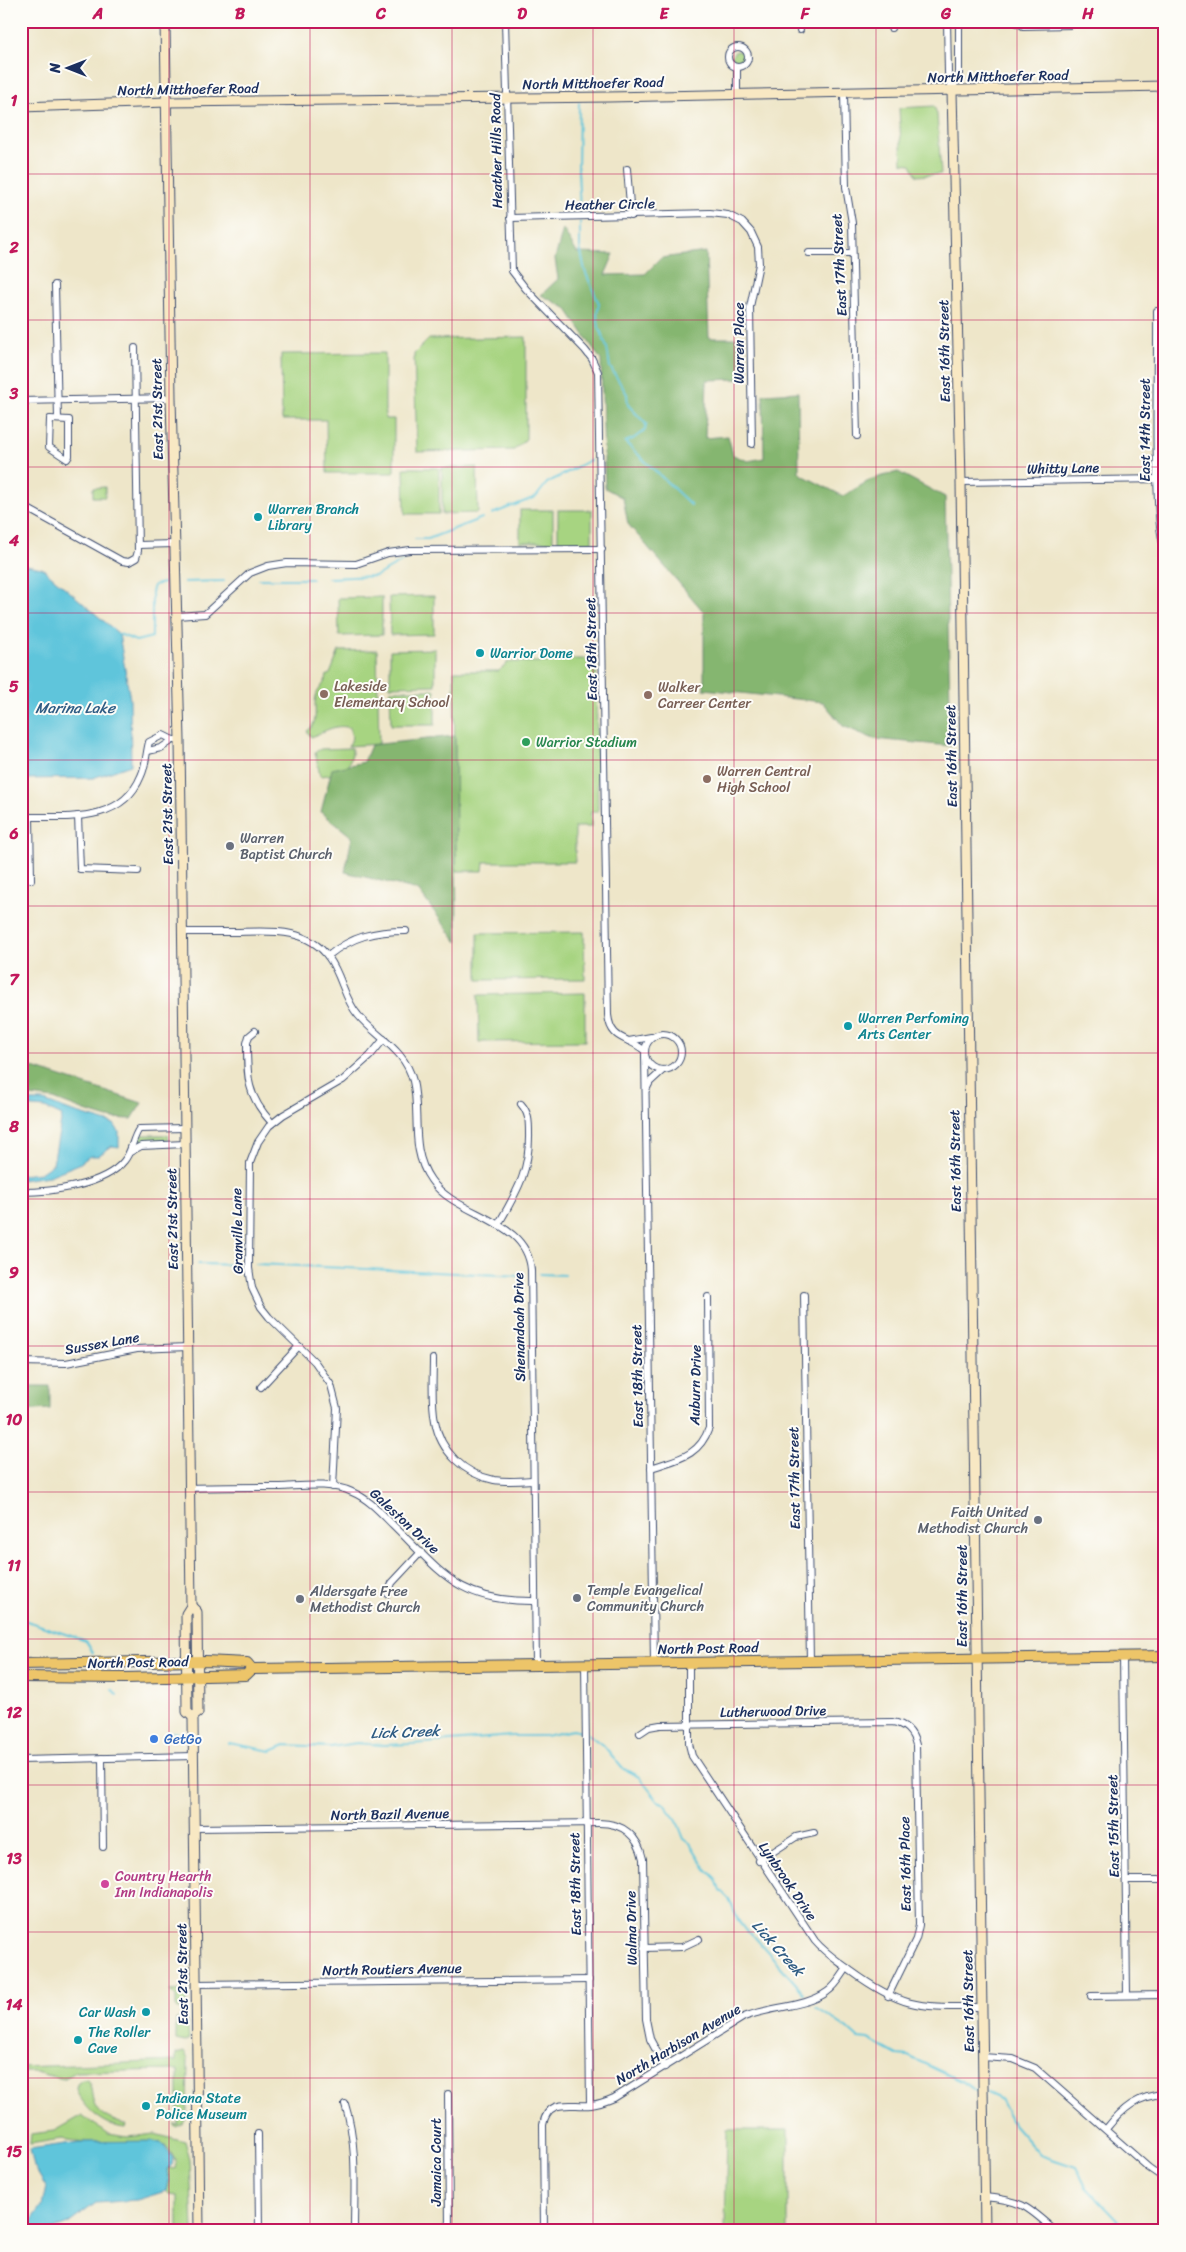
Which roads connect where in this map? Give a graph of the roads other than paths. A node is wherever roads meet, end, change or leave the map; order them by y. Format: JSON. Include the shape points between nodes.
{"nodes":[{"id":1,"x":165,"y":21,"type":"edge"},
{"id":2,"x":506,"y":21,"type":"edge"},
{"id":3,"x":800,"y":21,"type":"edge"},
{"id":4,"x":947,"y":21,"type":"edge"},
{"id":5,"x":958,"y":21,"type":"edge"},
{"id":6,"x":1014,"y":21,"type":"edge"},
{"id":7,"x":1071,"y":25,"type":"dead end"},
{"id":8,"x":800,"y":30,"type":"dead end"},
{"id":9,"x":737,"y":67,"type":"dead end"},
{"id":10,"x":1165,"y":86,"type":"edge"},
{"id":11,"x":952,"y":91,"type":"junction"},
{"id":12,"x":844,"y":93,"type":"junction"},
{"id":13,"x":737,"y":95,"type":"junction"},
{"id":14,"x":507,"y":98,"type":"junction"},
{"id":15,"x":167,"y":102,"type":"junction"},
{"id":16,"x":21,"y":106,"type":"edge"},
{"id":17,"x":628,"y":169,"type":"dead end"},
{"id":18,"x":710,"y":214,"type":"joint"},
{"id":19,"x":631,"y":216,"type":"junction"},
{"id":20,"x":510,"y":218,"type":"junction"},
{"id":21,"x":809,"y":253,"type":"dead end"},
{"id":22,"x":852,"y":253,"type":"junction"},
{"id":23,"x":517,"y":280,"type":"joint"},
{"id":24,"x":55,"y":285,"type":"dead end"},
{"id":25,"x":1157,"y":311,"type":"dead end"},
{"id":26,"x":135,"y":348,"type":"dead end"},
{"id":27,"x":171,"y":398,"type":"junction"},
{"id":28,"x":136,"y":399,"type":"junction"},
{"id":29,"x":57,"y":400,"type":"junction"},
{"id":30,"x":21,"y":401,"type":"edge"},
{"id":31,"x":58,"y":419,"type":"junction"},
{"id":32,"x":857,"y":436,"type":"dead end"},
{"id":33,"x":752,"y":444,"type":"dead end"},
{"id":34,"x":1161,"y":479,"type":"edge"},
{"id":35,"x":961,"y":482,"type":"junction"},
{"id":36,"x":21,"y":505,"type":"edge"},
{"id":37,"x":174,"y":544,"type":"junction"},
{"id":38,"x":138,"y":545,"type":"junction"},
{"id":39,"x":1164,"y":548,"type":"edge"},
{"id":40,"x":602,"y":549,"type":"junction"},
{"id":41,"x":177,"y":616,"type":"junction"},
{"id":42,"x":176,"y":740,"type":"junction"},
{"id":43,"x":148,"y":750,"type":"junction"},
{"id":44,"x":78,"y":816,"type":"junction"},
{"id":45,"x":21,"y":817,"type":"edge"},
{"id":46,"x":30,"y":817,"type":"junction"},
{"id":47,"x":138,"y":871,"type":"dead end"},
{"id":48,"x":31,"y":880,"type":"dead end"},
{"id":49,"x":406,"y":931,"type":"dead end"},
{"id":50,"x":182,"y":932,"type":"junction"},
{"id":51,"x":328,"y":956,"type":"junction"},
{"id":52,"x":255,"y":1031,"type":"dead end"},
{"id":53,"x":653,"y":1036,"type":"junction"},
{"id":54,"x":384,"y":1039,"type":"junction"},
{"id":55,"x":627,"y":1041,"type":"junction"},
{"id":56,"x":645,"y":1053,"type":"junction"},
{"id":57,"x":663,"y":1070,"type":"junction"},
{"id":58,"x":646,"y":1090,"type":"junction"},
{"id":59,"x":521,"y":1104,"type":"dead end"},
{"id":60,"x":272,"y":1123,"type":"junction"},
{"id":61,"x":185,"y":1128,"type":"junction"},
{"id":62,"x":185,"y":1144,"type":"junction"},
{"id":63,"x":130,"y":1152,"type":"junction"},
{"id":64,"x":21,"y":1192,"type":"edge"},
{"id":65,"x":498,"y":1225,"type":"junction"},
{"id":66,"x":804,"y":1295,"type":"dead end"},
{"id":67,"x":708,"y":1297,"type":"dead end"},
{"id":68,"x":299,"y":1346,"type":"junction"},
{"id":69,"x":188,"y":1347,"type":"junction"},
{"id":70,"x":433,"y":1359,"type":"dead end"},
{"id":71,"x":21,"y":1362,"type":"edge"},
{"id":72,"x":261,"y":1387,"type":"dead end"},
{"id":73,"x":651,"y":1468,"type":"junction"},
{"id":74,"x":532,"y":1480,"type":"junction"},
{"id":75,"x":333,"y":1487,"type":"junction"},
{"id":76,"x":189,"y":1488,"type":"junction"},
{"id":77,"x":421,"y":1552,"type":"junction"},
{"id":78,"x":388,"y":1594,"type":"dead end"},
{"id":79,"x":535,"y":1601,"type":"junction"},
{"id":80,"x":192,"y":1606,"type":"junction"},
{"id":81,"x":1123,"y":1656,"type":"junction"},
{"id":82,"x":1165,"y":1656,"type":"edge"},
{"id":83,"x":976,"y":1658,"type":"junction"},
{"id":84,"x":187,"y":1661,"type":"junction"},
{"id":85,"x":198,"y":1661,"type":"junction"},
{"id":86,"x":810,"y":1661,"type":"junction"},
{"id":87,"x":122,"y":1662,"type":"junction"},
{"id":88,"x":689,"y":1662,"type":"junction"},
{"id":89,"x":585,"y":1663,"type":"junction"},
{"id":90,"x":654,"y":1663,"type":"junction"},
{"id":91,"x":21,"y":1664,"type":"edge"},
{"id":92,"x":536,"y":1664,"type":"junction"},
{"id":93,"x":252,"y":1669,"type":"junction"},
{"id":94,"x":198,"y":1675,"type":"junction"},
{"id":95,"x":187,"y":1676,"type":"junction"},
{"id":96,"x":21,"y":1677,"type":"edge"},
{"id":97,"x":125,"y":1678,"type":"junction"},
{"id":98,"x":193,"y":1717,"type":"junction"},
{"id":99,"x":689,"y":1725,"type":"junction"},
{"id":100,"x":907,"y":1728,"type":"joint"},
{"id":101,"x":640,"y":1733,"type":"dead end"},
{"id":102,"x":194,"y":1756,"type":"junction"},
{"id":103,"x":102,"y":1758,"type":"junction"},
{"id":104,"x":21,"y":1760,"type":"edge"},
{"id":105,"x":586,"y":1824,"type":"junction"},
{"id":106,"x":194,"y":1828,"type":"junction"},
{"id":107,"x":814,"y":1833,"type":"dead end"},
{"id":108,"x":103,"y":1847,"type":"dead end"},
{"id":109,"x":760,"y":1861,"type":"junction"},
{"id":110,"x":1126,"y":1880,"type":"junction"},
{"id":111,"x":1165,"y":1880,"type":"edge"},
{"id":112,"x":699,"y":1940,"type":"dead end"},
{"id":113,"x":644,"y":1948,"type":"junction"},
{"id":114,"x":847,"y":1968,"type":"junction"},
{"id":115,"x":589,"y":1980,"type":"junction"},
{"id":116,"x":196,"y":1984,"type":"junction"},
{"id":117,"x":1128,"y":1995,"type":"junction"},
{"id":118,"x":1165,"y":1995,"type":"edge"},
{"id":119,"x":888,"y":1996,"type":"junction"},
{"id":120,"x":1092,"y":1996,"type":"dead end"},
{"id":121,"x":982,"y":2007,"type":"junction"},
{"id":122,"x":982,"y":2057,"type":"junction"},
{"id":123,"x":665,"y":2067,"type":"junction"},
{"id":124,"x":448,"y":2094,"type":"dead end"},
{"id":125,"x":1165,"y":2094,"type":"edge"},
{"id":126,"x":345,"y":2104,"type":"dead end"},
{"id":127,"x":590,"y":2105,"type":"junction"},
{"id":128,"x":1106,"y":2129,"type":"junction"},
{"id":129,"x":258,"y":2134,"type":"dead end"},
{"id":130,"x":1165,"y":2178,"type":"edge"},
{"id":131,"x":984,"y":2197,"type":"junction"},
{"id":132,"x":198,"y":2231,"type":"edge"},
{"id":133,"x":259,"y":2231,"type":"edge"},
{"id":134,"x":354,"y":2231,"type":"edge"},
{"id":135,"x":449,"y":2231,"type":"edge"},
{"id":136,"x":544,"y":2231,"type":"edge"},
{"id":137,"x":985,"y":2231,"type":"edge"},
{"id":138,"x":1055,"y":2231,"type":"edge"}],
"edges":[{"from":1,"to":15,"type":"main road","name":"East 21st Street"},
{"from":2,"to":14,"type":"street","name":"Heather Hills Road"},
{"from":3,"to":8,"type":"street"},
{"from":4,"to":11,"type":"street","via":[[948,73]]},
{"from":5,"to":11,"type":"street","via":[[959,73]]},
{"from":6,"to":7,"type":"street","via":[[1023,26]]},
{"from":9,"to":13,"type":"street"},
{"from":10,"to":11,"type":"main road","name":"North Mitthoefer Road"},
{"from":11,"to":12,"type":"main road","name":"North Mitthoefer Road"},
{"from":11,"to":35,"type":"main road","name":"East 16th Street"},
{"from":12,"to":13,"type":"main road","name":"North Mitthoefer Road"},
{"from":12,"to":22,"type":"street","name":"East 17th Street","via":[[846,187]]},
{"from":13,"to":14,"type":"main road","name":"North Mitthoefer Road"},
{"from":14,"to":15,"type":"main road","name":"North Mitthoefer Road"},
{"from":14,"to":20,"type":"street","name":"Heather Hills Road"},
{"from":15,"to":16,"type":"main road","name":"North Mitthoefer Road"},
{"from":15,"to":27,"type":"main road","name":"East 21st Street"},
{"from":17,"to":19,"type":"street"},
{"from":18,"to":19,"type":"street","name":"Heather Circle"},
{"from":18,"to":33,"type":"street","name":"Warren Place","via":[[728,215],[742,222],[758,247],[759,264],[750,307]]},
{"from":19,"to":20,"type":"street","name":"Heather Circle"},
{"from":20,"to":23,"type":"street","name":"Heather Hills Road","via":[[511,268]]},
{"from":21,"to":22,"type":"street"},
{"from":22,"to":32,"type":"street","name":"East 17th Street"},
{"from":23,"to":40,"type":"street","name":"East 18th Street","via":[[585,350],[598,372]]},
{"from":24,"to":29,"type":"street"},
{"from":25,"to":34,"type":"street","name":"East 14th Street"},
{"from":26,"to":28,"type":"street","name":"East 21st Street"},
{"from":27,"to":28,"type":"street"},
{"from":27,"to":37,"type":"main road","name":"East 21st Street"},
{"from":28,"to":29,"type":"street"},
{"from":28,"to":38,"type":"street","name":"East 21st Street"},
{"from":29,"to":30,"type":"street"},
{"from":29,"to":31,"type":"street"},
{"from":31,"to":31,"type":"street","via":[[48,421],[49,448],[67,459],[70,456],[69,420]]},
{"from":34,"to":35,"type":"street","name":"Whitty Lane"},
{"from":34,"to":39,"type":"street","name":"East 14th Street"},
{"from":35,"to":83,"type":"main road","name":"East 16th Street"},
{"from":36,"to":38,"type":"street","via":[[124,562],[136,558]]},
{"from":37,"to":38,"type":"street"},
{"from":37,"to":41,"type":"main road","name":"East 21st Street"},
{"from":40,"to":41,"type":"street","via":[[410,550],[356,564],[278,564],[250,574],[205,614]]},
{"from":40,"to":55,"type":"street","name":"East 18th Street","via":[[608,1016],[612,1031]]},
{"from":41,"to":42,"type":"main road","name":"East 21st Street"},
{"from":42,"to":43,"type":"street"},
{"from":42,"to":43,"type":"street","via":[[159,736],[149,742]]},
{"from":42,"to":50,"type":"main road","name":"East 21st Street"},
{"from":43,"to":44,"type":"street","via":[[140,778],[125,800],[104,812]]},
{"from":44,"to":46,"type":"street"},
{"from":44,"to":47,"type":"street","via":[[80,869]]},
{"from":45,"to":46,"type":"street"},
{"from":46,"to":48,"type":"street"},
{"from":49,"to":51,"type":"street","via":[[366,934],[347,942]]},
{"from":50,"to":51,"type":"street","name":"Shenandoah Drive","via":[[284,932],[308,940]]},
{"from":50,"to":61,"type":"main road","name":"East 21st Street"},
{"from":51,"to":54,"type":"street","name":"Shenandoah Drive","via":[[353,1008]]},
{"from":52,"to":60,"type":"street","via":[[247,1043],[249,1086],[256,1104]]},
{"from":53,"to":55,"type":"street"},
{"from":53,"to":56,"type":"street","via":[[646,1044]]},
{"from":53,"to":57,"type":"street","via":[[668,1034],[681,1048],[677,1064]]},
{"from":54,"to":60,"type":"street","name":"Granville Lane","via":[[343,1080]]},
{"from":54,"to":65,"type":"street","name":"Shenandoah Drive","via":[[402,1056],[412,1075],[418,1148],[430,1180],[448,1198]]},
{"from":55,"to":56,"type":"street","name":"East 18th Street"},
{"from":56,"to":57,"type":"street","via":[[650,1065]]},
{"from":56,"to":58,"type":"street","name":"East 18th Street"},
{"from":57,"to":58,"type":"street"},
{"from":58,"to":73,"type":"street","name":"East 18th Street"},
{"from":59,"to":65,"type":"street","via":[[528,1116],[528,1159],[520,1185]]},
{"from":60,"to":68,"type":"street","name":"Granville Lane","via":[[258,1142],[250,1163],[250,1275],[261,1307]]},
{"from":61,"to":62,"type":"main road","name":"East 21st Street"},
{"from":61,"to":63,"type":"street","via":[[140,1130]]},
{"from":62,"to":63,"type":"street","via":[[141,1146]]},
{"from":62,"to":69,"type":"main road","name":"East 21st Street"},
{"from":63,"to":64,"type":"street","via":[[116,1169],[86,1182],[52,1190]]},
{"from":65,"to":74,"type":"street","name":"Shenandoah Drive","via":[[516,1238],[530,1264]]},
{"from":66,"to":86,"type":"street","name":"East 17th Street"},
{"from":67,"to":73,"type":"street","name":"Auburn Drive","via":[[709,1428],[694,1452]]},
{"from":68,"to":72,"type":"street"},
{"from":68,"to":75,"type":"street","name":"Granville Lane","via":[[325,1374],[335,1399]]},
{"from":69,"to":71,"type":"street","name":"Sussex Lane","via":[[137,1349],[66,1363]]},
{"from":69,"to":76,"type":"main road","name":"East 21st Street"},
{"from":70,"to":74,"type":"street","via":[[435,1422],[450,1453],[464,1467],[482,1476],[502,1481]]},
{"from":73,"to":90,"type":"street","name":"East 18th Street"},
{"from":74,"to":79,"type":"street","name":"Shenandoah Drive"},
{"from":75,"to":76,"type":"street","name":"Galeston Drive"},
{"from":75,"to":77,"type":"street","name":"Galeston Drive","via":[[354,1492],[365,1499]]},
{"from":76,"to":80,"type":"main road","name":"East 21st Street"},
{"from":77,"to":78,"type":"street","via":[[394,1580]]},
{"from":77,"to":79,"type":"street","name":"Galeston Drive","via":[[449,1579],[474,1593],[507,1601]]},
{"from":79,"to":92,"type":"street","name":"Shenandoah Drive"},
{"from":80,"to":84,"type":"main road","name":"East 21st Street","via":[[186,1614]]},
{"from":80,"to":85,"type":"main road","name":"East 21st Street","via":[[197,1612]]},
{"from":81,"to":82,"type":"main road","name":"North Post Road"},
{"from":81,"to":83,"type":"main road","name":"North Post Road"},
{"from":81,"to":110,"type":"street","name":"East 15th Street"},
{"from":83,"to":86,"type":"main road","name":"North Post Road"},
{"from":83,"to":121,"type":"main road","name":"East 16th Street"},
{"from":84,"to":85,"type":"main road","name":"North Post Road"},
{"from":84,"to":87,"type":"main road","name":"North Post Road"},
{"from":84,"to":95,"type":"main road","name":"East 21st Street"},
{"from":85,"to":93,"type":"main road","name":"North Post Road","via":[[247,1663]]},
{"from":85,"to":94,"type":"main road","name":"East 21st Street"},
{"from":86,"to":88,"type":"main road","name":"North Post Road"},
{"from":87,"to":91,"type":"main road","name":"North Post Road"},
{"from":87,"to":97,"type":"main road"},
{"from":88,"to":90,"type":"main road","name":"North Post Road"},
{"from":88,"to":99,"type":"street","name":"Lynbrook Drive"},
{"from":89,"to":90,"type":"main road","name":"North Post Road"},
{"from":89,"to":92,"type":"main road","name":"North Post Road"},
{"from":89,"to":105,"type":"street","name":"East 18th Street"},
{"from":92,"to":93,"type":"main road","name":"North Post Road"},
{"from":93,"to":94,"type":"main road","name":"North Post Road","via":[[246,1675]]},
{"from":94,"to":95,"type":"main road","name":"North Post Road"},
{"from":94,"to":98,"type":"main road","name":"East 21st Street","via":[[198,1713]]},
{"from":95,"to":97,"type":"main road","name":"North Post Road"},
{"from":95,"to":98,"type":"main road","name":"East 21st Street","via":[[187,1712]]},
{"from":96,"to":97,"type":"main road","name":"North Post Road"},
{"from":98,"to":102,"type":"main road","name":"East 21st Street"},
{"from":99,"to":100,"type":"street","name":"Lutherwood Drive","via":[[892,1722]]},
{"from":99,"to":101,"type":"street","name":"Lutherwood Drive","via":[[656,1725]]},
{"from":99,"to":109,"type":"street","name":"Lynbrook Drive","via":[[689,1744],[694,1762]]},
{"from":100,"to":119,"type":"street","name":"East 16th Place","via":[[916,1746],[919,1925],[916,1940]]},
{"from":102,"to":103,"type":"street"},
{"from":102,"to":106,"type":"main road","name":"East 21st Street"},
{"from":103,"to":104,"type":"street"},
{"from":103,"to":108,"type":"street"},
{"from":105,"to":106,"type":"street","name":"North Bazil Avenue"},
{"from":105,"to":113,"type":"street","name":"Walma Drive","via":[[618,1826],[632,1836],[640,1848],[643,1859]]},
{"from":105,"to":115,"type":"street","name":"East 18th Street"},
{"from":106,"to":116,"type":"main road","name":"East 21st Street"},
{"from":107,"to":109,"type":"street","via":[[796,1837]]},
{"from":109,"to":114,"type":"street","name":"Lynbrook Drive","via":[[815,1941]]},
{"from":110,"to":111,"type":"street"},
{"from":110,"to":117,"type":"street","name":"East 15th Street"},
{"from":112,"to":113,"type":"street","via":[[682,1947]]},
{"from":113,"to":123,"type":"street","name":"Walma Drive","via":[[647,2028]]},
{"from":114,"to":119,"type":"street","name":"Lynbrook Drive"},
{"from":114,"to":123,"type":"street","name":"North Harbison Avenue","via":[[822,1996],[744,2017]]},
{"from":115,"to":116,"type":"street","name":"North Routiers Avenue"},
{"from":115,"to":127,"type":"street","name":"East 18th Street"},
{"from":116,"to":132,"type":"main road","name":"East 21st Street"},
{"from":117,"to":118,"type":"street"},
{"from":117,"to":120,"type":"street"},
{"from":119,"to":121,"type":"street","name":"Lynbrook Drive","via":[[924,2006]]},
{"from":121,"to":122,"type":"main road","name":"East 16th Street"},
{"from":122,"to":128,"type":"street","via":[[1013,2059],[1035,2068]]},
{"from":122,"to":131,"type":"main road","name":"East 16th Street"},
{"from":123,"to":127,"type":"street","name":"North Harbison Avenue","via":[[617,2096]]},
{"from":124,"to":135,"type":"street","name":"Jamaica Court"},
{"from":125,"to":128,"type":"street","via":[[1146,2097],[1130,2105]]},
{"from":126,"to":134,"type":"street","via":[[354,2148]]},
{"from":127,"to":136,"type":"street","name":"North Harbison Avenue","via":[[557,2106],[544,2119]]},
{"from":128,"to":130,"type":"street","via":[[1149,2168]]},
{"from":129,"to":133,"type":"street"},
{"from":131,"to":137,"type":"main road","name":"East 16th Street"},
{"from":131,"to":138,"type":"street","via":[[1019,2202]]}]}
